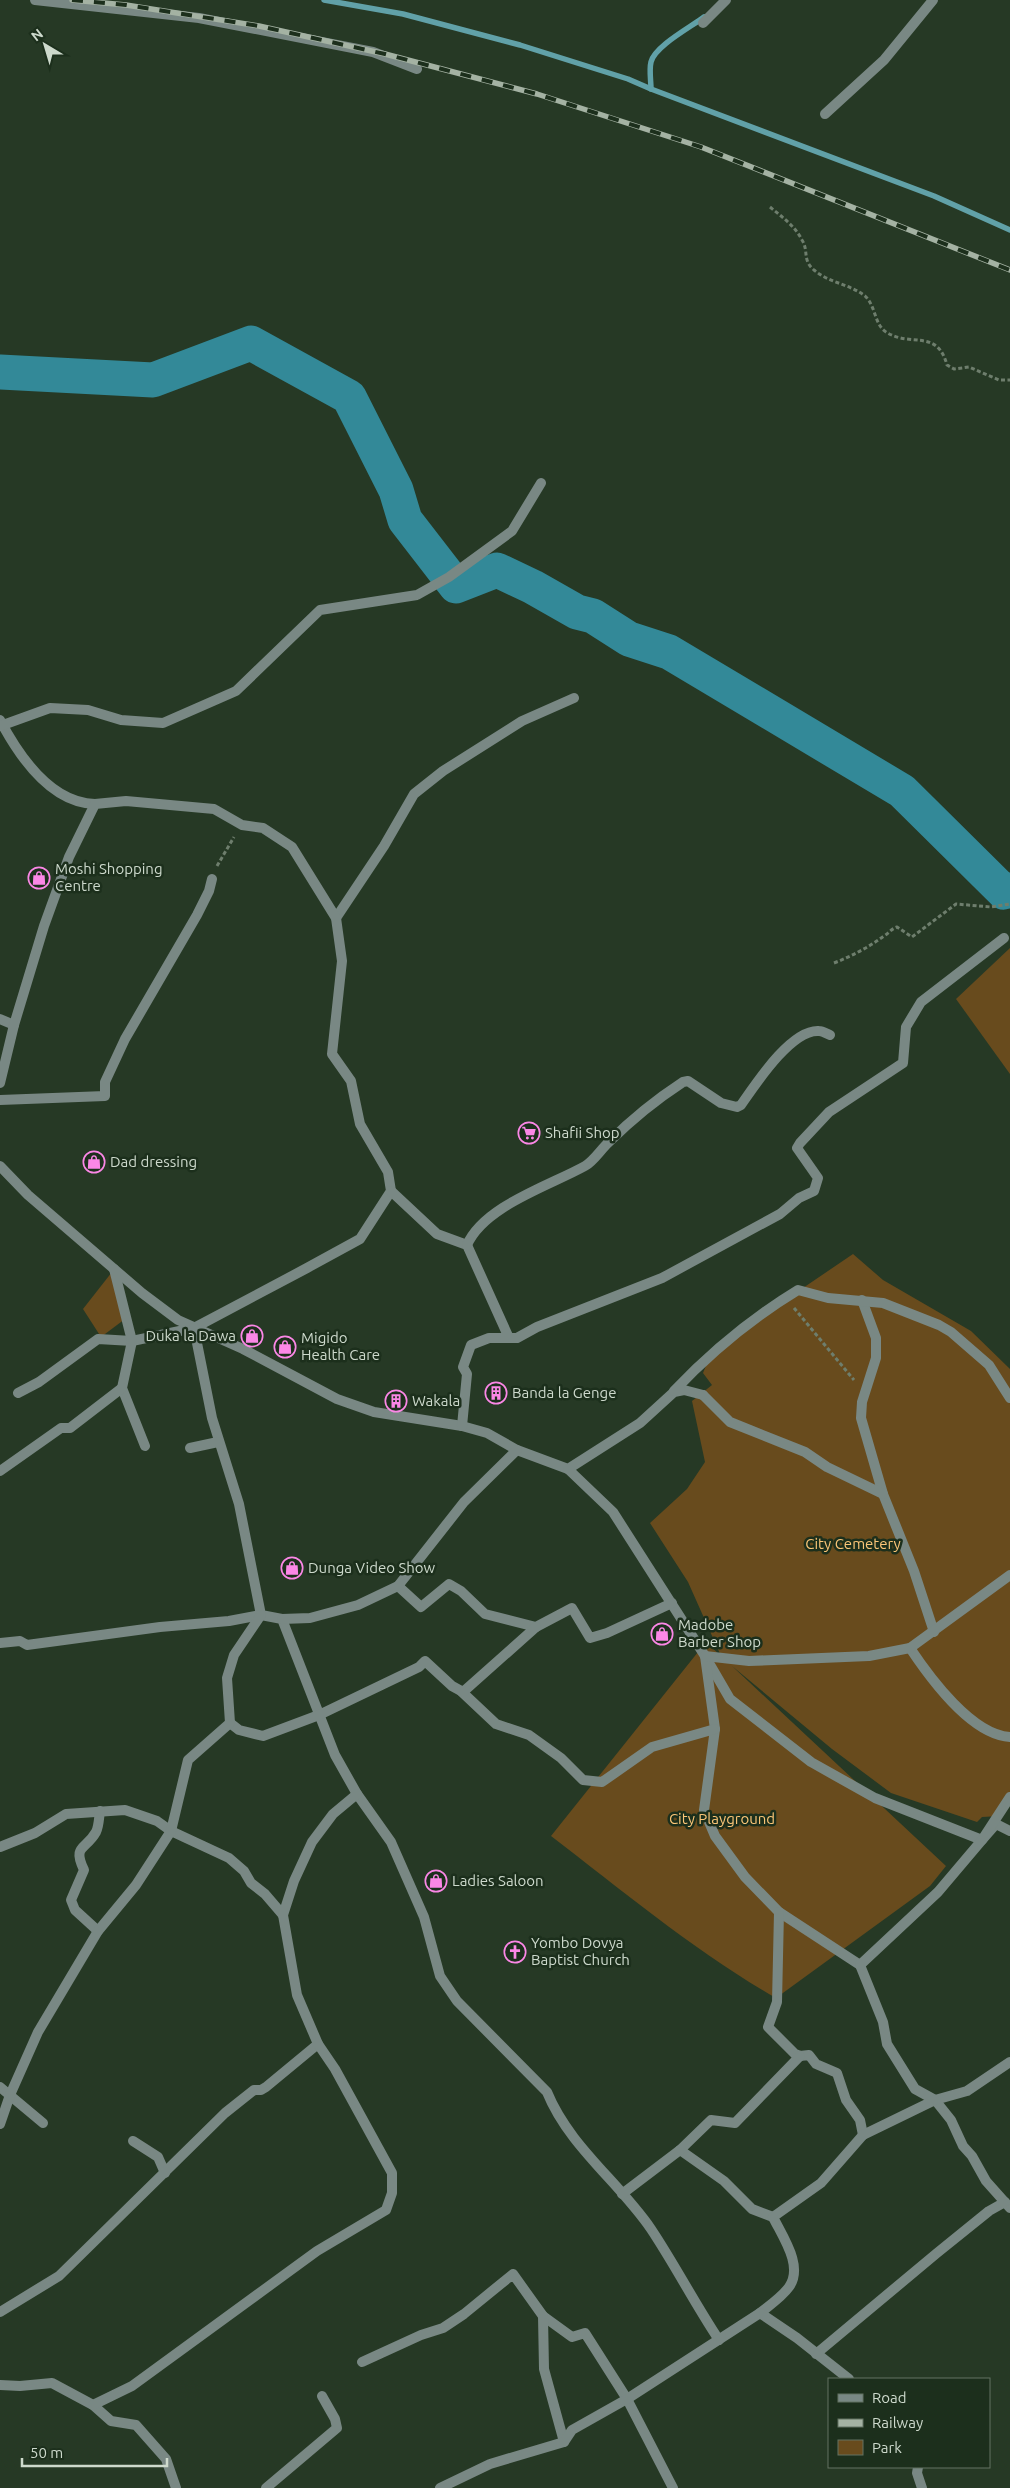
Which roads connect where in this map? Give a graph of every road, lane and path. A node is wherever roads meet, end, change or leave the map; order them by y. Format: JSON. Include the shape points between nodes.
{"nodes":[{"id":1,"x":35,"y":0,"type":"edge"},
{"id":2,"x":726,"y":0,"type":"edge"},
{"id":3,"x":934,"y":0,"type":"edge"},
{"id":4,"x":703,"y":23,"type":"dead end"},
{"id":5,"x":417,"y":69,"type":"dead end"},
{"id":6,"x":825,"y":114,"type":"dead end"},
{"id":7,"x":770,"y":207,"type":"dead end"},
{"id":8,"x":1010,"y":380,"type":"edge"},
{"id":9,"x":540,"y":484,"type":"dead end"},
{"id":10,"x":574,"y":698,"type":"dead end"},
{"id":11,"x":1,"y":723,"type":"edge"},
{"id":12,"x":95,"y":804,"type":"junction"},
{"id":13,"x":242,"y":825,"type":"junction"},
{"id":14,"x":212,"y":879,"type":"joint"},
{"id":15,"x":1010,"y":904,"type":"edge"},
{"id":16,"x":336,"y":918,"type":"junction"},
{"id":17,"x":1004,"y":938,"type":"dead end"},
{"id":18,"x":834,"y":963,"type":"dead end"},
{"id":19,"x":0,"y":1019,"type":"edge"},
{"id":20,"x":14,"y":1025,"type":"junction"},
{"id":21,"x":830,"y":1035,"type":"dead end"},
{"id":22,"x":0,"y":1083,"type":"edge"},
{"id":23,"x":0,"y":1100,"type":"edge"},
{"id":24,"x":0,"y":1166,"type":"edge"},
{"id":25,"x":391,"y":1190,"type":"junction"},
{"id":26,"x":467,"y":1244,"type":"junction"},
{"id":27,"x":114,"y":1269,"type":"junction"},
{"id":28,"x":785,"y":1298,"type":"junction"},
{"id":29,"x":862,"y":1300,"type":"junction"},
{"id":30,"x":194,"y":1328,"type":"junction"},
{"id":31,"x":509,"y":1338,"type":"junction"},
{"id":32,"x":132,"y":1341,"type":"junction"},
{"id":33,"x":122,"y":1388,"type":"junction"},
{"id":34,"x":674,"y":1392,"type":"junction"},
{"id":35,"x":18,"y":1393,"type":"dead end"},
{"id":36,"x":866,"y":1393,"type":"junction"},
{"id":37,"x":1010,"y":1398,"type":"edge"},
{"id":38,"x":462,"y":1426,"type":"junction"},
{"id":39,"x":218,"y":1442,"type":"junction"},
{"id":40,"x":145,"y":1446,"type":"dead end"},
{"id":41,"x":190,"y":1448,"type":"dead end"},
{"id":42,"x":517,"y":1450,"type":"junction"},
{"id":43,"x":568,"y":1469,"type":"junction"},
{"id":44,"x":0,"y":1470,"type":"edge"},
{"id":45,"x":883,"y":1494,"type":"junction"},
{"id":46,"x":1010,"y":1575,"type":"edge"},
{"id":47,"x":398,"y":1586,"type":"junction"},
{"id":48,"x":672,"y":1603,"type":"junction"},
{"id":49,"x":261,"y":1615,"type":"junction"},
{"id":50,"x":282,"y":1619,"type":"junction"},
{"id":51,"x":536,"y":1627,"type":"junction"},
{"id":52,"x":934,"y":1632,"type":"junction"},
{"id":53,"x":0,"y":1643,"type":"edge"},
{"id":54,"x":910,"y":1648,"type":"junction"},
{"id":55,"x":705,"y":1656,"type":"junction"},
{"id":56,"x":462,"y":1692,"type":"junction"},
{"id":57,"x":319,"y":1715,"type":"junction"},
{"id":58,"x":230,"y":1723,"type":"junction"},
{"id":59,"x":715,"y":1729,"type":"junction"},
{"id":60,"x":1010,"y":1737,"type":"edge"},
{"id":61,"x":357,"y":1794,"type":"junction"},
{"id":62,"x":1010,"y":1797,"type":"edge"},
{"id":63,"x":100,"y":1811,"type":"junction"},
{"id":64,"x":171,"y":1831,"type":"junction"},
{"id":65,"x":1010,"y":1831,"type":"edge"},
{"id":66,"x":982,"y":1840,"type":"junction"},
{"id":67,"x":0,"y":1847,"type":"edge"},
{"id":68,"x":779,"y":1912,"type":"junction"},
{"id":69,"x":283,"y":1914,"type":"junction"},
{"id":70,"x":98,"y":1931,"type":"junction"},
{"id":71,"x":860,"y":1965,"type":"junction"},
{"id":72,"x":318,"y":2044,"type":"junction"},
{"id":73,"x":800,"y":2056,"type":"junction"},
{"id":74,"x":1010,"y":2062,"type":"edge"},
{"id":75,"x":0,"y":2087,"type":"edge"},
{"id":76,"x":10,"y":2094,"type":"junction"},
{"id":77,"x":935,"y":2100,"type":"junction"},
{"id":78,"x":42,"y":2123,"type":"dead end"},
{"id":79,"x":0,"y":2124,"type":"edge"},
{"id":80,"x":863,"y":2135,"type":"junction"},
{"id":81,"x":133,"y":2141,"type":"dead end"},
{"id":82,"x":680,"y":2150,"type":"junction"},
{"id":83,"x":165,"y":2173,"type":"junction"},
{"id":84,"x":622,"y":2194,"type":"junction"},
{"id":85,"x":1008,"y":2204,"type":"edge"},
{"id":86,"x":773,"y":2217,"type":"junction"},
{"id":87,"x":0,"y":2312,"type":"edge"},
{"id":88,"x":760,"y":2313,"type":"junction"},
{"id":89,"x":543,"y":2316,"type":"junction"},
{"id":90,"x":719,"y":2340,"type":"junction"},
{"id":91,"x":816,"y":2354,"type":"junction"},
{"id":92,"x":362,"y":2362,"type":"dead end"},
{"id":93,"x":848,"y":2378,"type":"edge"},
{"id":94,"x":0,"y":2385,"type":"edge"},
{"id":95,"x":322,"y":2396,"type":"dead end"},
{"id":96,"x":627,"y":2399,"type":"junction"},
{"id":97,"x":93,"y":2405,"type":"junction"},
{"id":98,"x":564,"y":2442,"type":"junction"},
{"id":99,"x":918,"y":2468,"type":"edge"},
{"id":100,"x":176,"y":2488,"type":"edge"},
{"id":101,"x":266,"y":2488,"type":"edge"},
{"id":102,"x":440,"y":2488,"type":"edge"},
{"id":103,"x":673,"y":2488,"type":"edge"},
{"id":104,"x":922,"y":2488,"type":"edge"}],
"edges":[{"from":1,"to":5,"type":"street","via":[[198,18],[373,52]]},
{"from":2,"to":4,"type":"street"},
{"from":3,"to":6,"type":"street","via":[[884,60]]},
{"from":7,"to":8,"type":"path","via":[[800,236],[804,242],[806,262],[813,270],[865,297],[886,332],[933,343],[942,348],[947,365],[954,369],[969,367],[999,380]]},
{"from":9,"to":11,"type":"street","via":[[512,530],[449,577],[417,594],[320,610],[236,691],[163,723],[121,720],[88,710],[50,708]]},
{"from":10,"to":16,"type":"street","via":[[522,720],[443,771],[414,794]]},
{"from":11,"to":12,"type":"street","via":[[27,765],[82,804]]},
{"from":12,"to":13,"type":"street","via":[[126,801],[214,809]]},
{"from":12,"to":20,"type":"street","via":[[69,857]]},
{"from":13,"to":14,"type":"path"},
{"from":13,"to":16,"type":"street","via":[[263,828],[292,846]]},
{"from":14,"to":23,"type":"street","via":[[197,915],[125,1039],[105,1082],[105,1096]]},
{"from":15,"to":18,"type":"path","via":[[991,907],[956,904],[912,937],[897,927],[893,928],[851,956]]},
{"from":16,"to":25,"type":"street","via":[[342,961],[332,1054],[351,1081],[360,1124],[388,1172]]},
{"from":17,"to":31,"type":"street","via":[[921,1002],[906,1027],[903,1062],[829,1112],[800,1143],[797,1148],[818,1178],[814,1191],[780,1214],[662,1278],[517,1338]]},
{"from":19,"to":20,"type":"street"},
{"from":20,"to":22,"type":"street"},
{"from":21,"to":26,"type":"street","via":[[811,1032],[792,1044],[769,1064],[737,1107],[721,1103],[688,1081],[683,1082],[628,1125],[587,1165],[486,1218],[472,1232]]},
{"from":24,"to":27,"type":"street","via":[[28,1195]]},
{"from":25,"to":26,"type":"street","via":[[437,1234]]},
{"from":25,"to":30,"type":"street","via":[[360,1239]]},
{"from":26,"to":31,"type":"street"},
{"from":27,"to":30,"type":"street","via":[[178,1320]]},
{"from":27,"to":32,"type":"street"},
{"from":28,"to":29,"type":"street","via":[[798,1290],[828,1298]]},
{"from":28,"to":34,"type":"street","via":[[702,1362]]},
{"from":28,"to":36,"type":"path"},
{"from":29,"to":36,"type":"street","via":[[876,1338],[876,1358]]},
{"from":29,"to":37,"type":"street","via":[[882,1302],[951,1332],[989,1365]]},
{"from":30,"to":32,"type":"street"},
{"from":30,"to":38,"type":"street","via":[[243,1349],[346,1402],[374,1412]]},
{"from":30,"to":39,"type":"street"},
{"from":31,"to":38,"type":"street","via":[[489,1338],[472,1345],[463,1367],[467,1374]]},
{"from":32,"to":33,"type":"street"},
{"from":32,"to":35,"type":"street","via":[[98,1339],[39,1382]]},
{"from":33,"to":40,"type":"street"},
{"from":33,"to":44,"type":"street","via":[[70,1428],[61,1428]]},
{"from":34,"to":43,"type":"street","via":[[640,1423]]},
{"from":34,"to":45,"type":"street","via":[[684,1390],[703,1395],[730,1422],[805,1452],[827,1467]]},
{"from":36,"to":45,"type":"street","via":[[861,1418]]},
{"from":38,"to":42,"type":"street","via":[[487,1432]]},
{"from":39,"to":41,"type":"street"},
{"from":39,"to":49,"type":"street","via":[[239,1504]]},
{"from":42,"to":43,"type":"street"},
{"from":42,"to":47,"type":"street","via":[[464,1502]]},
{"from":43,"to":48,"type":"street","via":[[613,1512]]},
{"from":45,"to":52,"type":"street"},
{"from":46,"to":52,"type":"street"},
{"from":47,"to":50,"type":"street","via":[[358,1605],[310,1618]]},
{"from":47,"to":51,"type":"street","via":[[421,1607],[448,1584],[461,1591],[485,1614]]},
{"from":48,"to":51,"type":"street","via":[[590,1638],[572,1608]]},
{"from":48,"to":55,"type":"street"},
{"from":49,"to":50,"type":"street"},
{"from":49,"to":53,"type":"street","via":[[27,1645]]},
{"from":49,"to":58,"type":"street","via":[[234,1655],[228,1678]]},
{"from":50,"to":57,"type":"street"},
{"from":51,"to":56,"type":"street"},
{"from":52,"to":54,"type":"street"},
{"from":54,"to":55,"type":"street","via":[[869,1656],[749,1661]]},
{"from":54,"to":60,"type":"street","via":[[930,1679],[981,1726],[1000,1736]]},
{"from":55,"to":59,"type":"street"},
{"from":55,"to":66,"type":"street","via":[[730,1699],[812,1762],[875,1798]]},
{"from":56,"to":57,"type":"street","via":[[425,1661],[419,1667]]},
{"from":56,"to":59,"type":"street","via":[[496,1724],[529,1735],[561,1758],[583,1780],[602,1782],[652,1747]]},
{"from":57,"to":58,"type":"street","via":[[263,1736],[238,1730]]},
{"from":57,"to":61,"type":"street","via":[[335,1755]]},
{"from":58,"to":64,"type":"street","via":[[188,1760]]},
{"from":59,"to":68,"type":"street","via":[[704,1810],[715,1836],[745,1877]]},
{"from":61,"to":69,"type":"street","via":[[333,1814],[312,1842]]},
{"from":61,"to":84,"type":"street","via":[[391,1842],[424,1917],[440,1976],[458,2000],[547,2092],[576,2140]]},
{"from":62,"to":66,"type":"street"},
{"from":63,"to":64,"type":"street","via":[[125,1810],[157,1821]]},
{"from":63,"to":67,"type":"street","via":[[66,1814],[35,1833]]},
{"from":63,"to":70,"type":"street","via":[[96,1831],[79,1850],[78,1858],[84,1870],[71,1900],[75,1910]]},
{"from":64,"to":69,"type":"street","via":[[230,1858]]},
{"from":64,"to":70,"type":"street","via":[[136,1885]]},
{"from":65,"to":66,"type":"street","via":[[996,1824]]},
{"from":66,"to":71,"type":"street","via":[[938,1892]]},
{"from":68,"to":71,"type":"street"},
{"from":68,"to":73,"type":"street","via":[[777,2002],[768,2027],[786,2047]]},
{"from":69,"to":72,"type":"street","via":[[298,1995]]},
{"from":70,"to":76,"type":"street","via":[[38,2032]]},
{"from":71,"to":77,"type":"street","via":[[883,2022],[886,2044],[915,2089]]},
{"from":72,"to":83,"type":"street","via":[[262,2090],[254,2090],[239,2101]]},
{"from":72,"to":97,"type":"street","via":[[392,2173],[392,2193],[386,2210],[317,2251],[132,2386]]},
{"from":73,"to":80,"type":"street","via":[[809,2055],[816,2064],[837,2073],[846,2100],[860,2120]]},
{"from":73,"to":82,"type":"street","via":[[735,2123],[711,2120]]},
{"from":74,"to":77,"type":"street","via":[[967,2091]]},
{"from":75,"to":76,"type":"street"},
{"from":76,"to":78,"type":"street"},
{"from":76,"to":79,"type":"street"},
{"from":77,"to":80,"type":"street"},
{"from":77,"to":85,"type":"street","via":[[951,2120],[963,2146],[986,2181]]},
{"from":80,"to":86,"type":"street","via":[[822,2183]]},
{"from":81,"to":83,"type":"street","via":[[158,2157]]},
{"from":82,"to":84,"type":"street"},
{"from":82,"to":86,"type":"street","via":[[724,2181],[752,2209]]},
{"from":83,"to":87,"type":"street","via":[[59,2276]]},
{"from":84,"to":90,"type":"street","via":[[650,2228]]},
{"from":85,"to":91,"type":"street","via":[[982,2217]]},
{"from":86,"to":88,"type":"street","via":[[791,2253],[794,2276],[789,2287]]},
{"from":88,"to":90,"type":"street"},
{"from":88,"to":91,"type":"street"},
{"from":89,"to":92,"type":"street","via":[[513,2274],[443,2328]]},
{"from":89,"to":96,"type":"street","via":[[572,2337],[584,2333]]},
{"from":89,"to":98,"type":"street","via":[[544,2369]]},
{"from":90,"to":96,"type":"street"},
{"from":91,"to":93,"type":"street"},
{"from":94,"to":97,"type":"street","via":[[52,2383]]},
{"from":95,"to":101,"type":"street","via":[[337,2428]]},
{"from":96,"to":98,"type":"street","via":[[572,2430]]},
{"from":96,"to":103,"type":"street"},
{"from":97,"to":100,"type":"street","via":[[111,2421],[136,2425],[166,2459]]},
{"from":98,"to":102,"type":"street","via":[[490,2464]]},
{"from":99,"to":104,"type":"street"}]}
